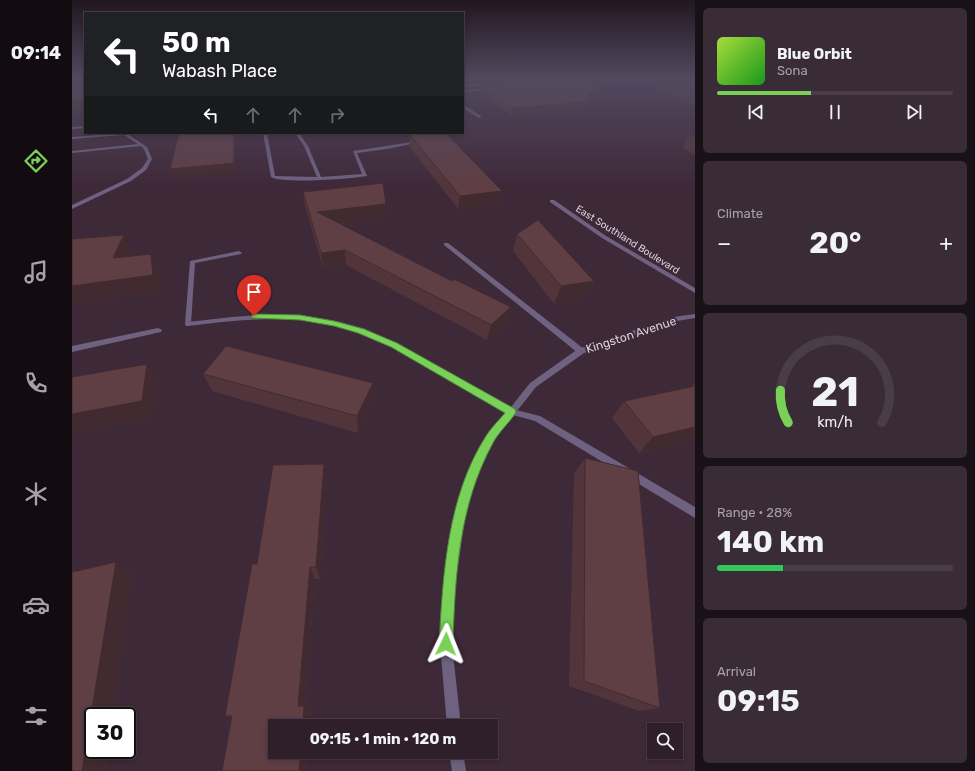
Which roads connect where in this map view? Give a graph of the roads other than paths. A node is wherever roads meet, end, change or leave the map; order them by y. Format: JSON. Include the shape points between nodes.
{"nodes":[{"id":1,"x":475,"y":114,"type":"edge"},
{"id":2,"x":480,"y":117,"type":"dead end"},
{"id":3,"x":84,"y":127,"type":"edge"},
{"id":4,"x":72,"y":128,"type":"edge"},
{"id":5,"x":114,"y":134,"type":"edge"},
{"id":6,"x":126,"y":134,"type":"edge"},
{"id":7,"x":265,"y":134,"type":"edge"},
{"id":8,"x":298,"y":134,"type":"edge"},
{"id":9,"x":72,"y":138,"type":"edge"},
{"id":10,"x":425,"y":141,"type":"edge"},
{"id":11,"x":142,"y":145,"type":"junction"},
{"id":12,"x":72,"y":152,"type":"edge"},
{"id":13,"x":320,"y":179,"type":"junction"},
{"id":14,"x":552,"y":201,"type":"dead end"},
{"id":15,"x":72,"y":208,"type":"edge"},
{"id":16,"x":446,"y":244,"type":"dead end"},
{"id":17,"x":238,"y":254,"type":"dead end"},
{"id":18,"x":695,"y":291,"type":"edge"},
{"id":19,"x":695,"y":316,"type":"edge"},
{"id":20,"x":158,"y":330,"type":"dead end"},
{"id":21,"x":72,"y":349,"type":"edge"},
{"id":22,"x":581,"y":352,"type":"junction"},
{"id":23,"x":512,"y":412,"type":"junction"},
{"id":24,"x":695,"y":513,"type":"edge"},
{"id":25,"x":453,"y":719,"type":"edge"},
{"id":26,"x":457,"y":759,"type":"edge"},
{"id":27,"x":459,"y":771,"type":"edge"}],
"edges":[{"from":1,"to":2,"type":"street"},
{"from":3,"to":4,"type":"street"},
{"from":5,"to":9,"type":"street"},
{"from":6,"to":11,"type":"street"},
{"from":7,"to":13,"type":"street","via":[[273,177]]},
{"from":8,"to":13,"type":"street","via":[[302,137]]},
{"from":10,"to":13,"type":"street","via":[[354,152],[365,175]]},
{"from":11,"to":12,"type":"street"},
{"from":11,"to":15,"type":"street","via":[[150,158],[144,169],[129,180]]},
{"from":14,"to":18,"type":"street","name":"East Southland Boulevard","via":[[598,233]]},
{"from":16,"to":22,"type":"street"},
{"from":17,"to":23,"type":"street","via":[[192,262],[188,324],[254,316],[300,318],[361,331],[394,345]]},
{"from":19,"to":22,"type":"street","name":"Kingston Avenue","via":[[676,319],[603,342]]},
{"from":20,"to":21,"type":"street"},
{"from":22,"to":23,"type":"street","name":"Kingston Avenue","via":[[533,385]]},
{"from":23,"to":24,"type":"street","via":[[537,418]]},
{"from":23,"to":25,"type":"street","name":"Kingston Avenue","via":[[490,439],[471,478],[461,510],[449,589],[446,644]]},
{"from":26,"to":27,"type":"street"}]}
